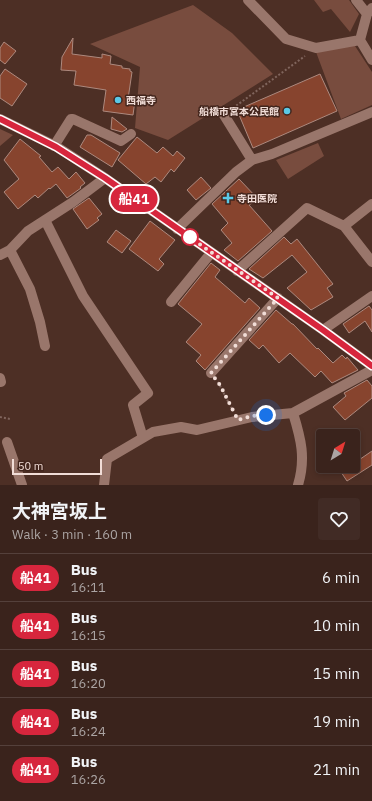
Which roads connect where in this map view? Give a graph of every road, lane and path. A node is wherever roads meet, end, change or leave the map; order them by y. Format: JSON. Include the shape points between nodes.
{"nodes":[{"id":1,"x":248,"y":0,"type":"edge"},
{"id":2,"x":356,"y":0,"type":"edge"},
{"id":3,"x":369,"y":11,"type":"edge"},
{"id":4,"x":360,"y":40,"type":"junction"},
{"id":5,"x":316,"y":48,"type":"junction"},
{"id":6,"x":372,"y":60,"type":"edge"},
{"id":7,"x":372,"y":112,"type":"edge"},
{"id":8,"x":224,"y":115,"type":"joint"},
{"id":9,"x":0,"y":119,"type":"edge"},
{"id":10,"x":131,"y":134,"type":"dead end"},
{"id":11,"x":54,"y":146,"type":"junction"},
{"id":12,"x":252,"y":160,"type":"junction"},
{"id":13,"x":105,"y":178,"type":"junction"},
{"id":14,"x":372,"y":204,"type":"edge"},
{"id":15,"x":45,"y":220,"type":"junction"},
{"id":16,"x":344,"y":226,"type":"junction"},
{"id":17,"x":177,"y":228,"type":"junction"},
{"id":18,"x":10,"y":250,"type":"junction"},
{"id":19,"x":211,"y":253,"type":"junction"},
{"id":20,"x":0,"y":255,"type":"edge"},
{"id":21,"x":372,"y":262,"type":"edge"},
{"id":22,"x":238,"y":271,"type":"junction"},
{"id":23,"x":372,"y":296,"type":"edge"},
{"id":24,"x":278,"y":298,"type":"junction"},
{"id":25,"x":171,"y":302,"type":"dead end"},
{"id":26,"x":323,"y":330,"type":"junction"},
{"id":27,"x":45,"y":346,"type":"dead end"},
{"id":28,"x":372,"y":366,"type":"edge"},
{"id":29,"x":372,"y":370,"type":"edge"},
{"id":30,"x":211,"y":373,"type":"joint"},
{"id":31,"x":293,"y":413,"type":"junction"},
{"id":32,"x":0,"y":418,"type":"edge"},
{"id":33,"x":10,"y":419,"type":"dead end"},
{"id":34,"x":238,"y":420,"type":"junction"},
{"id":35,"x":143,"y":438,"type":"junction"},
{"id":36,"x":6,"y":442,"type":"dead end"},
{"id":37,"x":22,"y":485,"type":"edge"},
{"id":38,"x":104,"y":485,"type":"edge"},
{"id":39,"x":298,"y":485,"type":"edge"}],
"edges":[{"from":1,"to":5,"type":"street","via":[[286,38]]},
{"from":2,"to":3,"type":"street"},
{"from":3,"to":4,"type":"street"},
{"from":4,"to":5,"type":"street"},
{"from":4,"to":6,"type":"street"},
{"from":5,"to":8,"type":"path"},
{"from":7,"to":12,"type":"street"},
{"from":8,"to":12,"type":"street"},
{"from":9,"to":11,"type":"street"},
{"from":10,"to":11,"type":"street","via":[[121,141],[71,119]]},
{"from":11,"to":13,"type":"street"},
{"from":12,"to":17,"type":"street"},
{"from":13,"to":15,"type":"street"},
{"from":13,"to":17,"type":"street"},
{"from":14,"to":16,"type":"street"},
{"from":15,"to":18,"type":"street","via":[[28,231]]},
{"from":15,"to":35,"type":"street","via":[[83,296],[148,393],[132,405]]},
{"from":16,"to":21,"type":"street"},
{"from":16,"to":22,"type":"street","via":[[307,208]]},
{"from":17,"to":19,"type":"street"},
{"from":18,"to":20,"type":"street"},
{"from":18,"to":27,"type":"street","via":[[30,289]]},
{"from":19,"to":22,"type":"street"},
{"from":19,"to":25,"type":"street"},
{"from":22,"to":24,"type":"street"},
{"from":23,"to":26,"type":"street"},
{"from":24,"to":26,"type":"street"},
{"from":24,"to":30,"type":"street"},
{"from":26,"to":28,"type":"street"},
{"from":29,"to":31,"type":"street"},
{"from":30,"to":34,"type":"path"},
{"from":31,"to":34,"type":"street","via":[[252,416]]},
{"from":31,"to":39,"type":"street","via":[[301,438],[302,472]]},
{"from":32,"to":33,"type":"path"},
{"from":34,"to":35,"type":"street","via":[[197,430],[171,428]]},
{"from":35,"to":38,"type":"street","via":[[107,459]]},
{"from":36,"to":37,"type":"street"}]}
